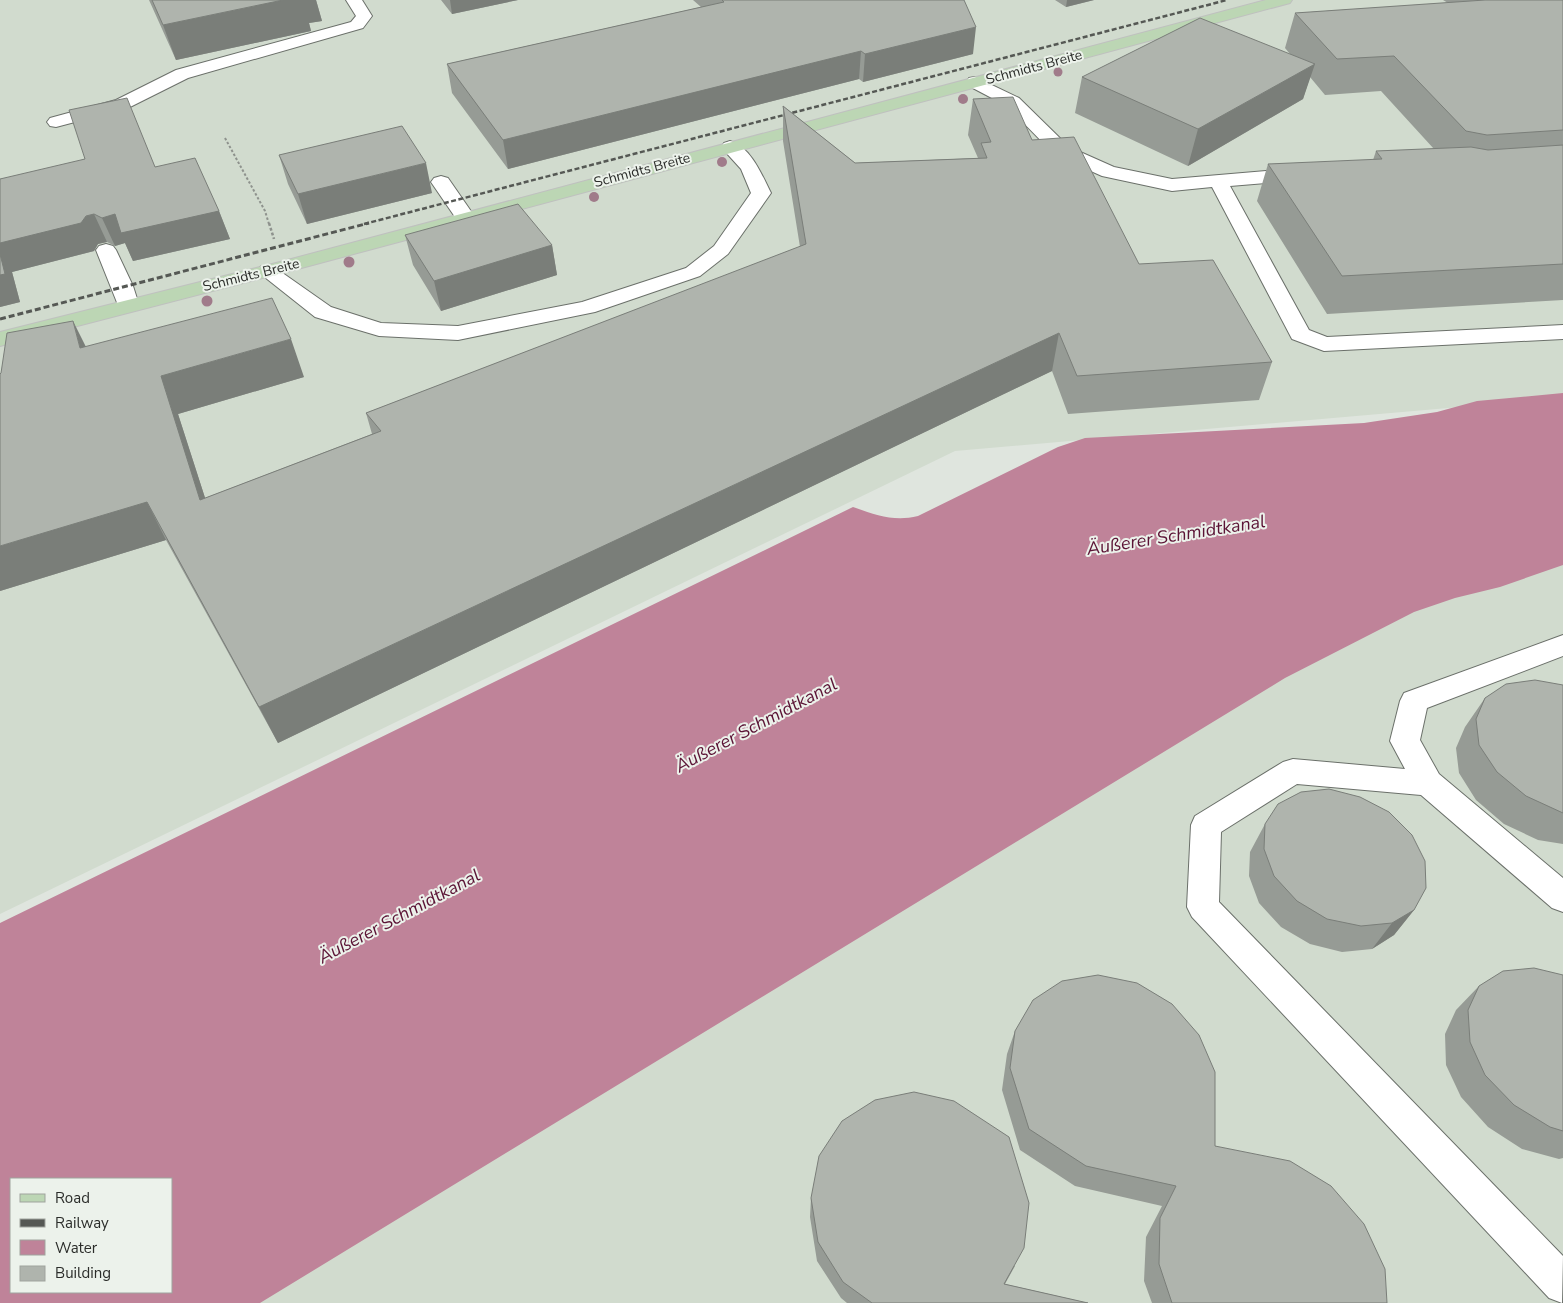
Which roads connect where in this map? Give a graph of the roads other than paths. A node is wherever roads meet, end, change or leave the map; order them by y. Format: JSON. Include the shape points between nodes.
{"nodes":[{"id":1,"x":354,"y":0,"type":"edge"},
{"id":2,"x":1284,"y":0,"type":"edge"},
{"id":3,"x":975,"y":82,"type":"junction"},
{"id":4,"x":56,"y":122,"type":"dead end"},
{"id":5,"x":730,"y":147,"type":"junction"},
{"id":6,"x":1316,"y":173,"type":"edge"},
{"id":7,"x":1218,"y":181,"type":"junction"},
{"id":8,"x":441,"y":182,"type":"dead end"},
{"id":9,"x":465,"y":217,"type":"junction"},
{"id":10,"x":106,"y":250,"type":"dead end"},
{"id":11,"x":267,"y":271,"type":"junction"},
{"id":12,"x":128,"y":305,"type":"junction"},
{"id":13,"x":1563,"y":332,"type":"edge"},
{"id":14,"x":0,"y":339,"type":"edge"},
{"id":15,"x":1563,"y":645,"type":"edge"},
{"id":16,"x":1428,"y":783,"type":"junction"},
{"id":17,"x":1563,"y":898,"type":"edge"},
{"id":18,"x":1563,"y":1284,"type":"edge"}],
"edges":[{"from":1,"to":4,"type":"lane","via":[[364,16],[350,28],[191,72],[122,104]]},
{"from":2,"to":3,"type":"main road","name":"Schmidts Breite"},
{"from":3,"to":5,"type":"main road","name":"Schmidts Breite"},
{"from":3,"to":7,"type":"lane","via":[[1013,102],[1062,151],[1109,172],[1172,185]]},
{"from":5,"to":9,"type":"main road","name":"Schmidts Breite"},
{"from":5,"to":11,"type":"lane","via":[[749,167],[760,193],[721,250],[693,272],[587,307],[458,333],[379,328],[323,312]]},
{"from":6,"to":7,"type":"lane"},
{"from":7,"to":13,"type":"lane","via":[[1300,334],[1324,344]]},
{"from":8,"to":9,"type":"lane"},
{"from":9,"to":11,"type":"main road","name":"Schmidts Breite"},
{"from":10,"to":12,"type":"lane"},
{"from":11,"to":12,"type":"main road","name":"Schmidts Breite"},
{"from":12,"to":14,"type":"main road","name":"Schmidts Breite"},
{"from":15,"to":16,"type":"lane","via":[[1414,701],[1405,741]]},
{"from":16,"to":17,"type":"lane"},
{"from":16,"to":18,"type":"lane","via":[[1293,771],[1206,825],[1203,907]]}]}
